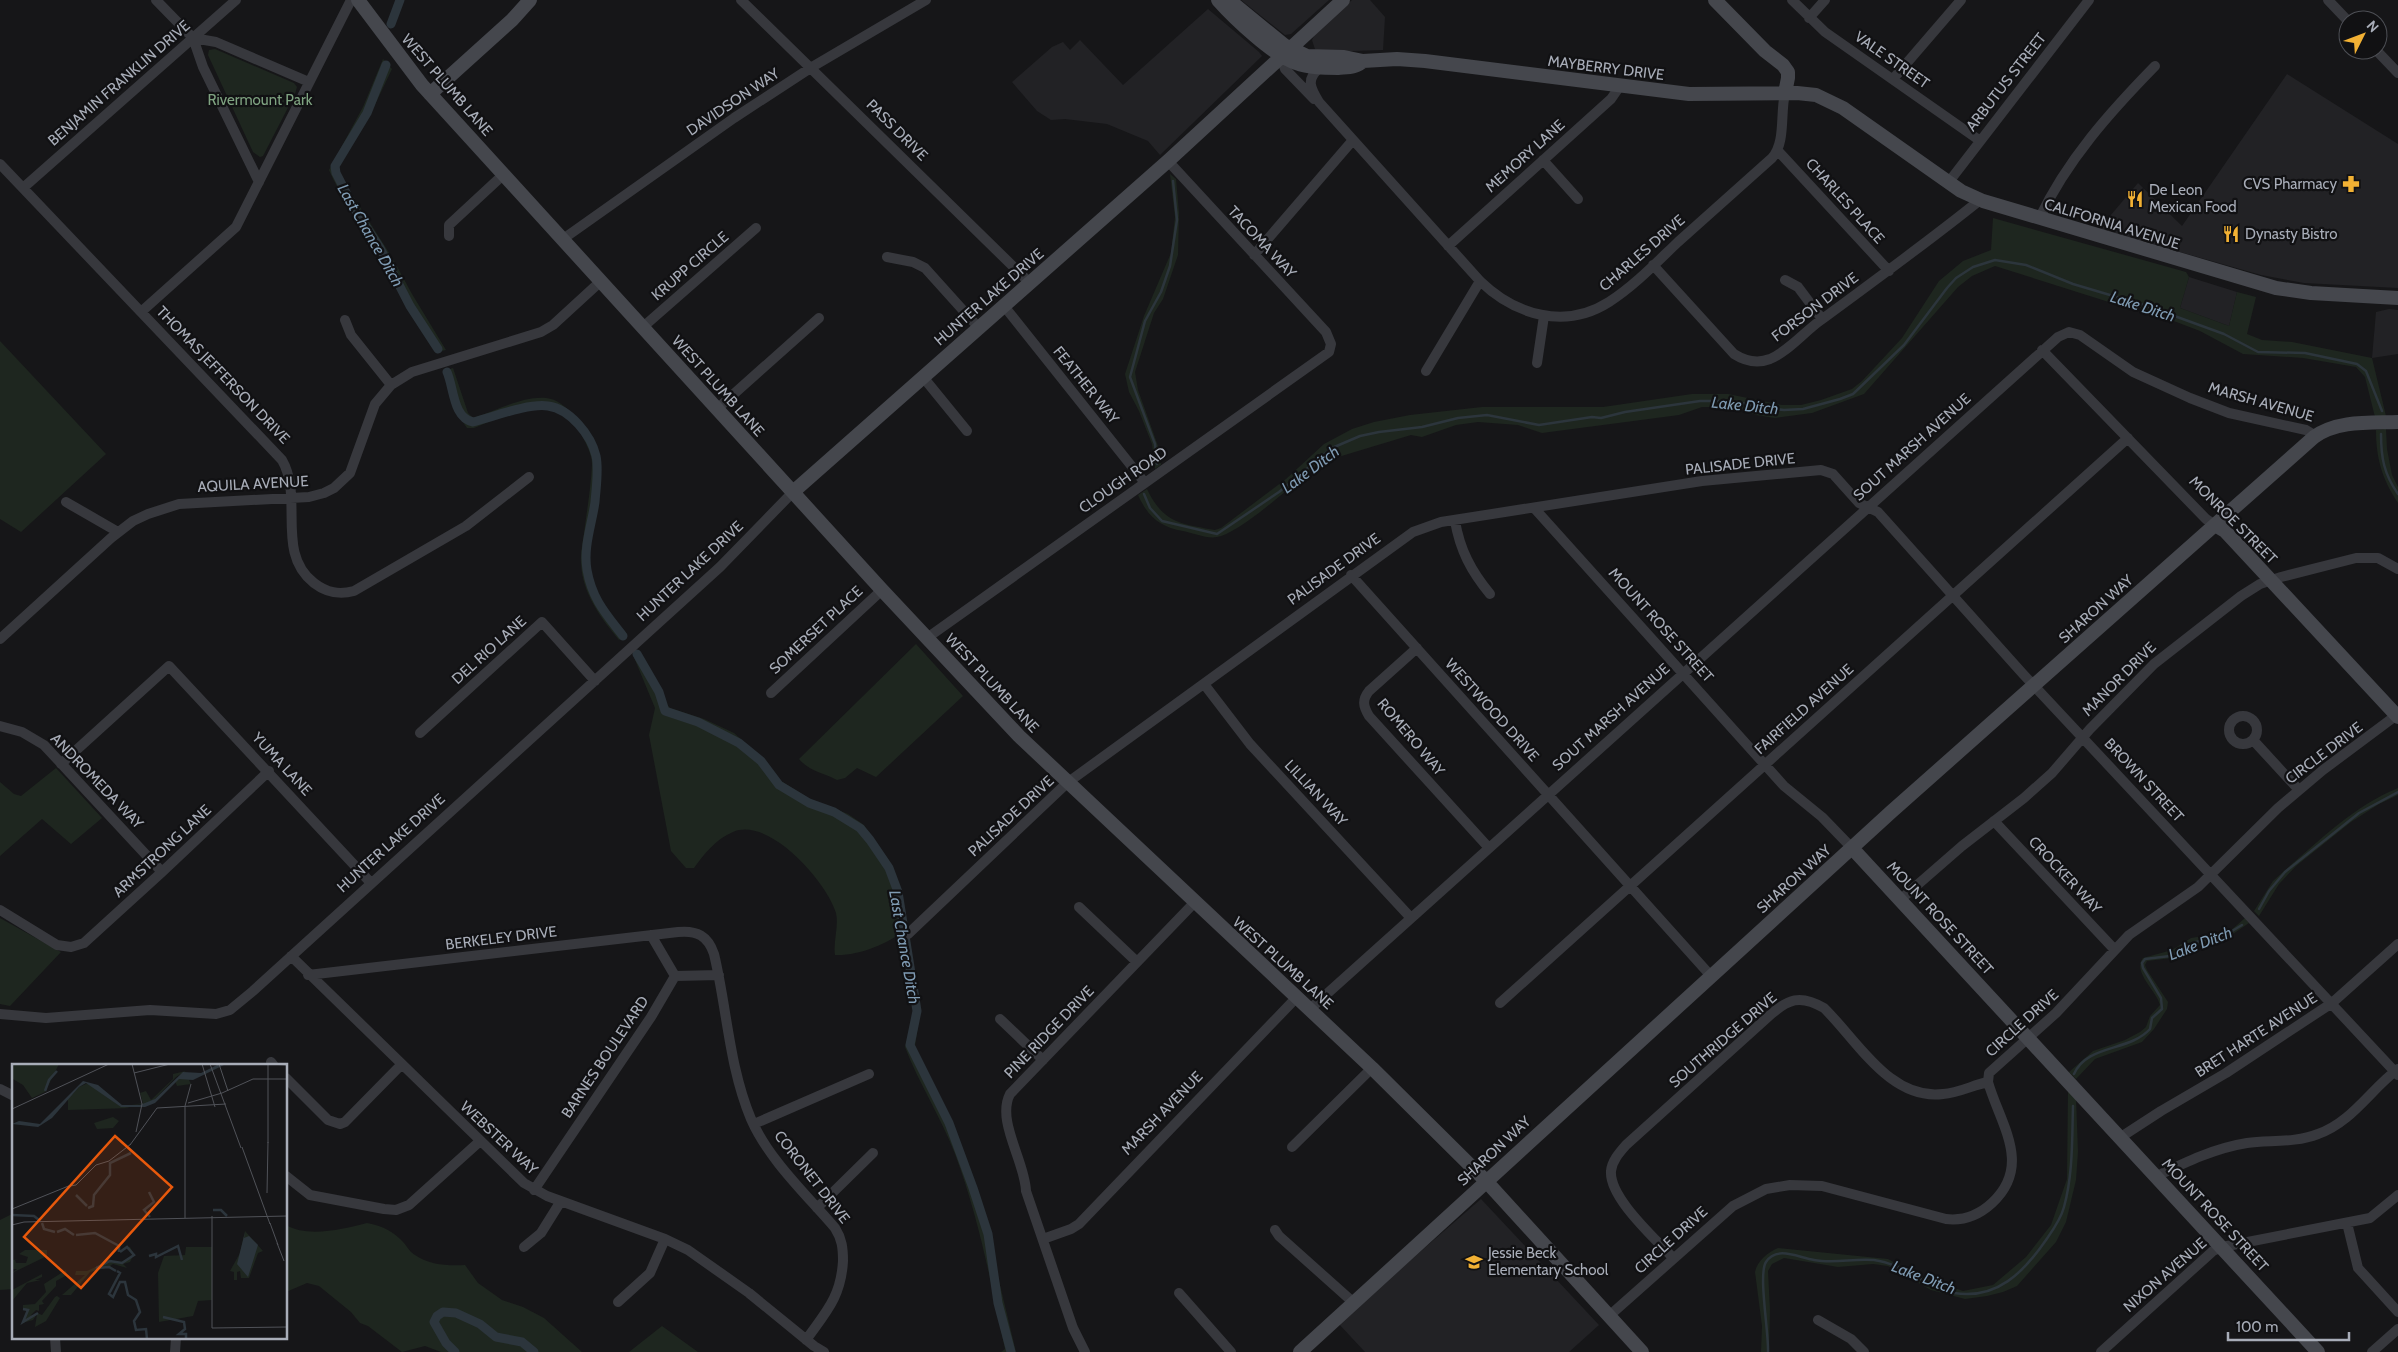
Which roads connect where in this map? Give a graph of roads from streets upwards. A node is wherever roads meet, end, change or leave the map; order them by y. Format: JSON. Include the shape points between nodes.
{"nodes":[{"id":1,"x":156,"y":0,"type":"edge"},
{"id":2,"x":236,"y":0,"type":"edge"},
{"id":3,"x":351,"y":0,"type":"edge"},
{"id":4,"x":358,"y":0,"type":"edge"},
{"id":5,"x":530,"y":0,"type":"edge"},
{"id":6,"x":742,"y":0,"type":"edge"},
{"id":7,"x":926,"y":0,"type":"edge"},
{"id":8,"x":1218,"y":0,"type":"edge"},
{"id":9,"x":1229,"y":0,"type":"edge"},
{"id":10,"x":1343,"y":0,"type":"edge"},
{"id":11,"x":1715,"y":0,"type":"edge"},
{"id":12,"x":1792,"y":0,"type":"edge"},
{"id":13,"x":1825,"y":0,"type":"edge"},
{"id":14,"x":1961,"y":0,"type":"edge"},
{"id":15,"x":2089,"y":0,"type":"edge"},
{"id":16,"x":2328,"y":0,"type":"edge"},
{"id":17,"x":2338,"y":10,"type":"edge"},
{"id":18,"x":1809,"y":18,"type":"junction"},
{"id":19,"x":1311,"y":28,"type":"junction"},
{"id":20,"x":193,"y":38,"type":"junction"},
{"id":21,"x":1285,"y":52,"type":"junction"},
{"id":22,"x":2386,"y":60,"type":"edge"},
{"id":23,"x":1322,"y":63,"type":"junction"},
{"id":24,"x":2155,"y":66,"type":"dead end"},
{"id":25,"x":812,"y":68,"type":"junction"},
{"id":26,"x":2398,"y":73,"type":"edge"},
{"id":27,"x":1893,"y":79,"type":"junction"},
{"id":28,"x":309,"y":82,"type":"junction"},
{"id":29,"x":1620,"y":86,"type":"junction"},
{"id":30,"x":1785,"y":93,"type":"junction"},
{"id":31,"x":430,"y":94,"type":"junction"},
{"id":32,"x":1319,"y":102,"type":"junction"},
{"id":33,"x":1843,"y":108,"type":"joint"},
{"id":34,"x":1353,"y":140,"type":"junction"},
{"id":35,"x":1979,"y":140,"type":"junction"},
{"id":36,"x":1778,"y":151,"type":"junction"},
{"id":37,"x":1544,"y":160,"type":"junction"},
{"id":38,"x":1168,"y":161,"type":"junction"},
{"id":39,"x":0,"y":164,"type":"edge"},
{"id":40,"x":504,"y":174,"type":"junction"},
{"id":41,"x":259,"y":182,"type":"junction"},
{"id":42,"x":1948,"y":182,"type":"junction"},
{"id":43,"x":23,"y":188,"type":"junction"},
{"id":44,"x":1578,"y":199,"type":"dead end"},
{"id":45,"x":1980,"y":200,"type":"junction"},
{"id":46,"x":2039,"y":219,"type":"junction"},
{"id":47,"x":756,"y":228,"type":"dead end"},
{"id":48,"x":449,"y":236,"type":"dead end"},
{"id":49,"x":563,"y":239,"type":"junction"},
{"id":50,"x":1448,"y":246,"type":"junction"},
{"id":51,"x":1254,"y":255,"type":"junction"},
{"id":52,"x":887,"y":257,"type":"dead end"},
{"id":53,"x":1653,"y":265,"type":"junction"},
{"id":54,"x":1889,"y":272,"type":"junction"},
{"id":55,"x":1785,"y":280,"type":"dead end"},
{"id":56,"x":601,"y":281,"type":"junction"},
{"id":57,"x":1480,"y":281,"type":"junction"},
{"id":58,"x":1030,"y":283,"type":"junction"},
{"id":59,"x":2398,"y":298,"type":"edge"},
{"id":60,"x":1004,"y":306,"type":"junction"},
{"id":61,"x":141,"y":312,"type":"junction"},
{"id":62,"x":1544,"y":316,"type":"junction"},
{"id":63,"x":819,"y":318,"type":"dead end"},
{"id":64,"x":1822,"y":319,"type":"junction"},
{"id":65,"x":345,"y":320,"type":"dead end"},
{"id":66,"x":643,"y":327,"type":"junction"},
{"id":67,"x":979,"y":328,"type":"junction"},
{"id":68,"x":2069,"y":332,"type":"joint"},
{"id":69,"x":1332,"y":344,"type":"joint"},
{"id":70,"x":2042,"y":350,"type":"junction"},
{"id":71,"x":1537,"y":364,"type":"dead end"},
{"id":72,"x":1426,"y":371,"type":"dead end"},
{"id":73,"x":924,"y":377,"type":"junction"},
{"id":74,"x":391,"y":385,"type":"junction"},
{"id":75,"x":717,"y":409,"type":"junction"},
{"id":76,"x":2398,"y":422,"type":"edge"},
{"id":77,"x":968,"y":431,"type":"dead end"},
{"id":78,"x":2316,"y":436,"type":"junction"},
{"id":79,"x":2128,"y":438,"type":"junction"},
{"id":80,"x":529,"y":477,"type":"dead end"},
{"id":81,"x":1145,"y":483,"type":"junction"},
{"id":82,"x":793,"y":492,"type":"junction"},
{"id":83,"x":290,"y":498,"type":"junction"},
{"id":84,"x":66,"y":502,"type":"dead end"},
{"id":85,"x":1868,"y":507,"type":"junction"},
{"id":86,"x":1535,"y":509,"type":"junction"},
{"id":87,"x":1455,"y":520,"type":"junction"},
{"id":88,"x":2215,"y":525,"type":"junction"},
{"id":89,"x":118,"y":532,"type":"junction"},
{"id":90,"x":2398,"y":569,"type":"edge"},
{"id":91,"x":1351,"y":575,"type":"junction"},
{"id":92,"x":2271,"y":580,"type":"junction"},
{"id":93,"x":882,"y":590,"type":"junction"},
{"id":94,"x":1490,"y":594,"type":"dead end"},
{"id":95,"x":1953,"y":596,"type":"junction"},
{"id":96,"x":927,"y":638,"type":"junction"},
{"id":97,"x":0,"y":639,"type":"edge"},
{"id":98,"x":1417,"y":648,"type":"junction"},
{"id":99,"x":1683,"y":673,"type":"junction"},
{"id":100,"x":595,"y":681,"type":"junction"},
{"id":101,"x":1204,"y":684,"type":"junction"},
{"id":102,"x":2034,"y":685,"type":"junction"},
{"id":103,"x":772,"y":693,"type":"dead end"},
{"id":104,"x":2398,"y":716,"type":"edge"},
{"id":105,"x":0,"y":726,"type":"edge"},
{"id":106,"x":420,"y":733,"type":"dead end"},
{"id":107,"x":2083,"y":737,"type":"junction"},
{"id":108,"x":2253,"y":740,"type":"dead end"},
{"id":109,"x":61,"y":764,"type":"junction"},
{"id":110,"x":1765,"y":765,"type":"junction"},
{"id":111,"x":269,"y":771,"type":"junction"},
{"id":112,"x":1067,"y":783,"type":"junction"},
{"id":113,"x":2299,"y":790,"type":"junction"},
{"id":114,"x":1548,"y":794,"type":"junction"},
{"id":115,"x":1994,"y":821,"type":"junction"},
{"id":116,"x":1489,"y":848,"type":"junction"},
{"id":117,"x":1852,"y":848,"type":"junction"},
{"id":118,"x":162,"y":872,"type":"junction"},
{"id":119,"x":2211,"y":874,"type":"junction"},
{"id":120,"x":371,"y":883,"type":"junction"},
{"id":121,"x":1630,"y":886,"type":"junction"},
{"id":122,"x":1900,"y":900,"type":"junction"},
{"id":123,"x":1194,"y":903,"type":"junction"},
{"id":124,"x":1079,"y":907,"type":"dead end"},
{"id":125,"x":0,"y":910,"type":"edge"},
{"id":126,"x":1411,"y":918,"type":"junction"},
{"id":127,"x":908,"y":934,"type":"dead end"},
{"id":128,"x":651,"y":935,"type":"junction"},
{"id":129,"x":2398,"y":944,"type":"edge"},
{"id":130,"x":2114,"y":950,"type":"junction"},
{"id":131,"x":290,"y":956,"type":"junction"},
{"id":132,"x":1137,"y":962,"type":"junction"},
{"id":133,"x":308,"y":975,"type":"junction"},
{"id":134,"x":719,"y":975,"type":"junction"},
{"id":135,"x":675,"y":976,"type":"junction"},
{"id":136,"x":1711,"y":976,"type":"junction"},
{"id":137,"x":1297,"y":997,"type":"junction"},
{"id":138,"x":1500,"y":1003,"type":"dead end"},
{"id":139,"x":2332,"y":1003,"type":"junction"},
{"id":140,"x":1310,"y":1009,"type":"junction"},
{"id":141,"x":0,"y":1014,"type":"edge"},
{"id":142,"x":1000,"y":1019,"type":"dead end"},
{"id":143,"x":2028,"y":1037,"type":"junction"},
{"id":144,"x":1042,"y":1060,"type":"junction"},
{"id":145,"x":402,"y":1064,"type":"junction"},
{"id":146,"x":1372,"y":1068,"type":"junction"},
{"id":147,"x":2397,"y":1072,"type":"edge"},
{"id":148,"x":869,"y":1074,"type":"dead end"},
{"id":149,"x":288,"y":1080,"type":"edge"},
{"id":150,"x":1988,"y":1082,"type":"junction"},
{"id":151,"x":0,"y":1089,"type":"edge"},
{"id":152,"x":12,"y":1095,"type":"edge"},
{"id":153,"x":754,"y":1124,"type":"junction"},
{"id":154,"x":2121,"y":1137,"type":"junction"},
{"id":155,"x":480,"y":1142,"type":"junction"},
{"id":156,"x":1292,"y":1147,"type":"dead end"},
{"id":157,"x":873,"y":1153,"type":"dead end"},
{"id":158,"x":2157,"y":1176,"type":"junction"},
{"id":159,"x":288,"y":1178,"type":"edge"},
{"id":160,"x":1486,"y":1181,"type":"junction"},
{"id":161,"x":534,"y":1190,"type":"junction"},
{"id":162,"x":2398,"y":1195,"type":"edge"},
{"id":163,"x":561,"y":1201,"type":"junction"},
{"id":164,"x":817,"y":1208,"type":"junction"},
{"id":165,"x":2347,"y":1223,"type":"junction"},
{"id":166,"x":1275,"y":1230,"type":"dead end"},
{"id":167,"x":665,"y":1239,"type":"junction"},
{"id":168,"x":1043,"y":1239,"type":"junction"},
{"id":169,"x":524,"y":1247,"type":"dead end"},
{"id":170,"x":2222,"y":1247,"type":"junction"},
{"id":171,"x":1673,"y":1258,"type":"junction"},
{"id":172,"x":1179,"y":1293,"type":"dead end"},
{"id":173,"x":618,"y":1302,"type":"dead end"},
{"id":174,"x":1354,"y":1303,"type":"junction"},
{"id":175,"x":2398,"y":1312,"type":"edge"},
{"id":176,"x":1609,"y":1316,"type":"junction"},
{"id":177,"x":1818,"y":1320,"type":"dead end"},
{"id":178,"x":2398,"y":1329,"type":"edge"},
{"id":179,"x":806,"y":1340,"type":"junction"},
{"id":180,"x":824,"y":1352,"type":"edge"},
{"id":181,"x":1085,"y":1352,"type":"edge"},
{"id":182,"x":1231,"y":1352,"type":"edge"},
{"id":183,"x":1300,"y":1352,"type":"edge"},
{"id":184,"x":1642,"y":1352,"type":"edge"},
{"id":185,"x":1864,"y":1352,"type":"edge"},
{"id":186,"x":2102,"y":1352,"type":"edge"},
{"id":187,"x":2318,"y":1352,"type":"edge"},
{"id":188,"x":2372,"y":1352,"type":"edge"}],
"edges":[{"from":1,"to":20,"type":"street"},
{"from":2,"to":20,"type":"street","name":"BENJAMIN FRANKLIN DRIVE"},
{"from":3,"to":28,"type":"street"},
{"from":4,"to":31,"type":"street","name":"WEST PLUMB LANE"},
{"from":5,"to":31,"type":"street"},
{"from":6,"to":25,"type":"street","name":"PASS DRIVE"},
{"from":7,"to":25,"type":"street","name":"DAVIDSON WAY"},
{"from":8,"to":21,"type":"street","name":"MAYBERRY DRIVE"},
{"from":9,"to":21,"type":"street","name":"MAYBERRY DRIVE"},
{"from":10,"to":19,"type":"street","name":"HUNTER LAKE DRIVE"},
{"from":11,"to":30,"type":"street","via":[[1788,72]]},
{"from":12,"to":18,"type":"street","name":"VALE STREET"},
{"from":13,"to":18,"type":"street"},
{"from":14,"to":27,"type":"street"},
{"from":15,"to":35,"type":"street","name":"ARBUTUS STREET"},
{"from":16,"to":17,"type":"street"},
{"from":18,"to":27,"type":"street","name":"VALE STREET"},
{"from":19,"to":21,"type":"street","name":"HUNTER LAKE DRIVE"},
{"from":19,"to":23,"type":"street","via":[[1309,44]]},
{"from":20,"to":28,"type":"street","via":[[216,42]]},
{"from":20,"to":41,"type":"street","via":[[203,67]]},
{"from":20,"to":43,"type":"street","name":"BENJAMIN FRANKLIN DRIVE"},
{"from":21,"to":23,"type":"street","name":"MAYBERRY DRIVE"},
{"from":21,"to":32,"type":"street","name":"CHARLES DRIVE","via":[[1288,73]]},
{"from":21,"to":38,"type":"street","name":"HUNTER LAKE DRIVE"},
{"from":22,"to":26,"type":"street"},
{"from":23,"to":29,"type":"street","name":"MAYBERRY DRIVE","via":[[1352,67],[1363,61],[1425,61]]},
{"from":23,"to":32,"type":"street","name":"CHARLES DRIVE","via":[[1312,76],[1310,85]]},
{"from":24,"to":46,"type":"street","via":[[2092,135]]},
{"from":25,"to":49,"type":"street","name":"DAVIDSON WAY","via":[[734,118]]},
{"from":25,"to":58,"type":"street","name":"PASS DRIVE"},
{"from":27,"to":35,"type":"street","name":"VALE STREET"},
{"from":28,"to":41,"type":"street"},
{"from":29,"to":30,"type":"street","name":"MAYBERRY DRIVE","via":[[1689,94]]},
{"from":29,"to":37,"type":"street","name":"MEMORY LANE"},
{"from":30,"to":33,"type":"street","name":"MAYBERRY DRIVE","via":[[1816,95]]},
{"from":30,"to":36,"type":"street"},
{"from":31,"to":40,"type":"street","name":"WEST PLUMB LANE"},
{"from":32,"to":34,"type":"street","name":"CHARLES DRIVE"},
{"from":33,"to":42,"type":"street","name":"CALIFORNIA AVENUE"},
{"from":34,"to":50,"type":"street","name":"CHARLES DRIVE"},
{"from":34,"to":51,"type":"street"},
{"from":35,"to":42,"type":"street","name":"ARBUTUS STREET"},
{"from":36,"to":53,"type":"street","name":"CHARLES DRIVE"},
{"from":36,"to":54,"type":"street","name":"CHARLES PLACE"},
{"from":37,"to":44,"type":"street"},
{"from":37,"to":50,"type":"street","name":"MEMORY LANE"},
{"from":38,"to":51,"type":"street","name":"TACOMA WAY"},
{"from":38,"to":58,"type":"street","name":"HUNTER LAKE DRIVE"},
{"from":39,"to":43,"type":"street","name":"THOMAS JEFFERSON DRIVE"},
{"from":40,"to":48,"type":"street","via":[[449,225]]},
{"from":40,"to":49,"type":"street","name":"WEST PLUMB LANE"},
{"from":41,"to":61,"type":"street","via":[[236,227]]},
{"from":42,"to":45,"type":"street","name":"CALIFORNIA AVENUE"},
{"from":43,"to":61,"type":"street","name":"THOMAS JEFFERSON DRIVE"},
{"from":45,"to":46,"type":"street","name":"CALIFORNIA AVENUE"},
{"from":45,"to":54,"type":"street","name":"FORSON DRIVE"},
{"from":46,"to":59,"type":"street","name":"CALIFORNIA AVENUE","via":[[2276,288]]},
{"from":47,"to":66,"type":"street","name":"KRUPP CIRCLE"},
{"from":49,"to":56,"type":"street","name":"WEST PLUMB LANE"},
{"from":50,"to":57,"type":"street","name":"CHARLES DRIVE"},
{"from":51,"to":69,"type":"street","name":"TACOMA WAY","via":[[1326,332]]},
{"from":52,"to":67,"type":"street","via":[[925,268]]},
{"from":53,"to":62,"type":"street","name":"CHARLES DRIVE","via":[[1616,297],[1596,309],[1572,316]]},
{"from":53,"to":64,"type":"street","name":"FORSON DRIVE","via":[[1728,348],[1746,360],[1760,361],[1775,356]]},
{"from":54,"to":64,"type":"street","name":"FORSON DRIVE"},
{"from":55,"to":64,"type":"street","via":[[1798,286]]},
{"from":56,"to":66,"type":"street","name":"WEST PLUMB LANE"},
{"from":56,"to":74,"type":"street","name":"AQUILA AVENUE","via":[[541,332],[412,372]]},
{"from":57,"to":62,"type":"street","name":"CHARLES DRIVE","via":[[1508,304]]},
{"from":57,"to":72,"type":"street"},
{"from":58,"to":60,"type":"street","name":"HUNTER LAKE DRIVE"},
{"from":60,"to":67,"type":"street","name":"HUNTER LAKE DRIVE"},
{"from":60,"to":81,"type":"street","name":"FEATHER WAY"},
{"from":61,"to":83,"type":"street","name":"THOMAS JEFFERSON DRIVE","via":[[282,460],[289,476]]},
{"from":62,"to":71,"type":"street"},
{"from":63,"to":75,"type":"street"},
{"from":65,"to":74,"type":"street","via":[[351,335]]},
{"from":66,"to":75,"type":"street","name":"WEST PLUMB LANE"},
{"from":67,"to":73,"type":"street","name":"HUNTER LAKE DRIVE"},
{"from":68,"to":70,"type":"street","name":"SOUT MARSH AVENUE"},
{"from":68,"to":78,"type":"street","name":"MARSH AVENUE","via":[[2080,335],[2138,375],[2190,398],[2230,412],[2306,430]]},
{"from":69,"to":81,"type":"street","name":"CLOUGH ROAD","via":[[1326,356]]},
{"from":70,"to":79,"type":"street","name":"MONROE STREET"},
{"from":70,"to":85,"type":"street","name":"SOUT MARSH AVENUE"},
{"from":73,"to":77,"type":"street"},
{"from":73,"to":82,"type":"street","name":"HUNTER LAKE DRIVE"},
{"from":74,"to":83,"type":"street","name":"AQUILA AVENUE","via":[[375,404],[356,463],[343,482],[324,493]]},
{"from":75,"to":82,"type":"street","name":"WEST PLUMB LANE"},
{"from":76,"to":78,"type":"street","name":"MARSH AVENUE","via":[[2333,426]]},
{"from":78,"to":88,"type":"street","name":"SHARON WAY"},
{"from":79,"to":88,"type":"street","name":"MONROE STREET"},
{"from":79,"to":95,"type":"street","name":"FAIRFIELD AVENUE"},
{"from":80,"to":83,"type":"street","name":"THOMAS JEFFERSON DRIVE","via":[[444,540],[346,593],[321,588],[300,570],[294,553]]},
{"from":81,"to":96,"type":"street","name":"CLOUGH ROAD"},
{"from":82,"to":93,"type":"street","name":"WEST PLUMB LANE"},
{"from":82,"to":100,"type":"street","name":"HUNTER LAKE DRIVE","via":[[720,567]]},
{"from":83,"to":89,"type":"street","name":"AQUILA AVENUE","via":[[179,504],[148,514]]},
{"from":84,"to":89,"type":"street"},
{"from":85,"to":86,"type":"street","name":"PALISADE DRIVE","via":[[1859,503],[1833,474],[1821,470],[1702,482]]},
{"from":85,"to":95,"type":"street","name":"BROWN STREET","via":[[1878,512]]},
{"from":85,"to":99,"type":"street","name":"SOUT MARSH AVENUE"},
{"from":86,"to":87,"type":"street","name":"PALISADE DRIVE"},
{"from":86,"to":99,"type":"street","name":"MOUNT ROSE STREET"},
{"from":87,"to":91,"type":"street","name":"PALISADE DRIVE","via":[[1428,525],[1413,532]]},
{"from":87,"to":94,"type":"street","via":[[1466,560]]},
{"from":88,"to":92,"type":"street","name":"MONROE STREET"},
{"from":88,"to":102,"type":"street","name":"SHARON WAY"},
{"from":89,"to":97,"type":"street","name":"AQUILA AVENUE"},
{"from":90,"to":92,"type":"street","name":"MANOR DRIVE","via":[[2378,558],[2364,557]]},
{"from":91,"to":98,"type":"street","name":"WESTWOOD DRIVE"},
{"from":91,"to":101,"type":"street","name":"PALISADE DRIVE"},
{"from":92,"to":104,"type":"street","name":"MONROE STREET"},
{"from":92,"to":107,"type":"street","name":"MANOR DRIVE","via":[[2241,596],[2176,645],[2136,680]]},
{"from":93,"to":96,"type":"street","name":"WEST PLUMB LANE"},
{"from":93,"to":103,"type":"street","name":"SOMERSET PLACE"},
{"from":95,"to":102,"type":"street","name":"BROWN STREET"},
{"from":95,"to":110,"type":"street","name":"FAIRFIELD AVENUE"},
{"from":96,"to":112,"type":"street","name":"WEST PLUMB LANE"},
{"from":98,"to":114,"type":"street","name":"WESTWOOD DRIVE"},
{"from":98,"to":116,"type":"street","name":"ROMERO WAY","via":[[1369,691],[1364,707]]},
{"from":99,"to":110,"type":"street","name":"MOUNT ROSE STREET"},
{"from":99,"to":114,"type":"street","name":"SOUT MARSH AVENUE"},
{"from":100,"to":106,"type":"street","name":"DEL RIO LANE","via":[[542,622]]},
{"from":100,"to":120,"type":"street","name":"HUNTER LAKE DRIVE"},
{"from":101,"to":112,"type":"street","name":"PALISADE DRIVE"},
{"from":101,"to":126,"type":"street","name":"LILLIAN WAY","via":[[1250,744]]},
{"from":102,"to":107,"type":"street","name":"BROWN STREET"},
{"from":102,"to":117,"type":"street","name":"SHARON WAY"},
{"from":104,"to":113,"type":"street","name":"CIRCLE DRIVE"},
{"from":105,"to":109,"type":"street","name":"ANDROMEDA WAY","via":[[34,738]]},
{"from":107,"to":115,"type":"street","name":"MANOR DRIVE","via":[[2052,773]]},
{"from":107,"to":119,"type":"street","name":"BROWN STREET"},
{"from":108,"to":113,"type":"street"},
{"from":109,"to":111,"type":"street","name":"YUMA LANE","via":[[170,666]]},
{"from":109,"to":118,"type":"street","name":"ANDROMEDA WAY"},
{"from":110,"to":117,"type":"street","name":"MOUNT ROSE STREET"},
{"from":110,"to":121,"type":"street","name":"FAIRFIELD AVENUE"},
{"from":111,"to":118,"type":"street","name":"ARMSTRONG LANE"},
{"from":111,"to":120,"type":"street","name":"YUMA LANE"},
{"from":112,"to":123,"type":"street","name":"WEST PLUMB LANE"},
{"from":112,"to":127,"type":"street","name":"PALISADE DRIVE"},
{"from":113,"to":119,"type":"street","name":"CIRCLE DRIVE"},
{"from":114,"to":116,"type":"street","name":"SOUT MARSH AVENUE"},
{"from":114,"to":121,"type":"street","name":"WESTWOOD DRIVE"},
{"from":115,"to":122,"type":"street","name":"MANOR DRIVE"},
{"from":115,"to":130,"type":"street","name":"CROCKER WAY"},
{"from":116,"to":126,"type":"street","name":"SOUT MARSH AVENUE"},
{"from":117,"to":122,"type":"street","name":"MOUNT ROSE STREET"},
{"from":117,"to":136,"type":"street","name":"SHARON WAY"},
{"from":118,"to":125,"type":"street","name":"ARMSTRONG LANE","via":[[90,939],[71,947],[58,944]]},
{"from":119,"to":130,"type":"street","name":"CIRCLE DRIVE","via":[[2187,895],[2141,925]]},
{"from":119,"to":139,"type":"street","name":"BROWN STREET"},
{"from":120,"to":131,"type":"street","name":"HUNTER LAKE DRIVE"},
{"from":121,"to":136,"type":"street","name":"WESTWOOD DRIVE"},
{"from":121,"to":138,"type":"street","name":"FAIRFIELD AVENUE"},
{"from":122,"to":143,"type":"street","name":"MOUNT ROSE STREET"},
{"from":123,"to":132,"type":"street","name":"PINE RIDGE DRIVE"},
{"from":123,"to":137,"type":"street","name":"WEST PLUMB LANE"},
{"from":124,"to":132,"type":"street"},
{"from":126,"to":140,"type":"street","name":"SOUT MARSH AVENUE"},
{"from":128,"to":133,"type":"street","name":"BERKELEY DRIVE"},
{"from":128,"to":134,"type":"street","name":"CORONET DRIVE","via":[[686,931],[700,934],[712,947]]},
{"from":128,"to":135,"type":"street"},
{"from":129,"to":139,"type":"street","name":"BRET HARTE AVENUE"},
{"from":130,"to":143,"type":"street","name":"CIRCLE DRIVE","via":[[2068,1001]]},
{"from":131,"to":133,"type":"street","name":"WEBSTER WAY"},
{"from":131,"to":141,"type":"street","name":"HUNTER LAKE DRIVE","via":[[236,1006],[216,1014],[150,1010],[46,1018]]},
{"from":132,"to":144,"type":"street","name":"PINE RIDGE DRIVE"},
{"from":133,"to":145,"type":"street","name":"WEBSTER WAY"},
{"from":134,"to":135,"type":"street"},
{"from":134,"to":153,"type":"street","name":"CORONET DRIVE","via":[[740,1084]]},
{"from":135,"to":161,"type":"street","name":"BARNES BOULEVARD","via":[[651,1017]]},
{"from":136,"to":160,"type":"street","name":"SHARON WAY"},
{"from":137,"to":140,"type":"street","name":"WEST PLUMB LANE"},
{"from":137,"to":168,"type":"street","name":"MARSH AVENUE","via":[[1079,1224]]},
{"from":139,"to":147,"type":"street","name":"BROWN STREET"},
{"from":139,"to":154,"type":"street","name":"BRET HARTE AVENUE","via":[[2208,1085]]},
{"from":140,"to":146,"type":"street","name":"WEST PLUMB LANE"},
{"from":142,"to":144,"type":"street"},
{"from":143,"to":150,"type":"street","name":"CIRCLE DRIVE","via":[[1989,1073]]},
{"from":143,"to":154,"type":"street","name":"MOUNT ROSE STREET"},
{"from":144,"to":168,"type":"street","name":"PINE RIDGE DRIVE","via":[[1010,1094],[1005,1108],[1025,1175],[1026,1191]]},
{"from":145,"to":149,"type":"street","via":[[346,1122],[340,1124],[328,1120]]},
{"from":145,"to":155,"type":"street","name":"WEBSTER WAY"},
{"from":146,"to":156,"type":"street"},
{"from":146,"to":160,"type":"street","name":"WEST PLUMB LANE"},
{"from":147,"to":158,"type":"street","via":[[2350,1115],[2319,1134],[2295,1140],[2233,1146]]},
{"from":148,"to":153,"type":"street"},
{"from":150,"to":171,"type":"street","name":"CIRCLE DRIVE","via":[[2012,1159],[2007,1185],[1981,1212],[1946,1219],[1822,1186],[1776,1186],[1755,1193],[1733,1206]]},
{"from":150,"to":171,"type":"street","name":"SOUTHRIDGE DRIVE","via":[[1942,1095],[1903,1087],[1882,1071],[1824,1008],[1803,1000],[1788,1002],[1768,1016],[1626,1145],[1613,1163],[1611,1180],[1620,1199]]},
{"from":151,"to":152,"type":"street"},
{"from":153,"to":164,"type":"street","name":"CORONET DRIVE","via":[[774,1156]]},
{"from":154,"to":158,"type":"street","name":"MOUNT ROSE STREET"},
{"from":155,"to":159,"type":"street","via":[[416,1199],[396,1210],[310,1195]]},
{"from":155,"to":161,"type":"street","name":"WEBSTER WAY"},
{"from":157,"to":164,"type":"street"},
{"from":158,"to":170,"type":"street","name":"MOUNT ROSE STREET"},
{"from":160,"to":174,"type":"street","name":"SHARON WAY"},
{"from":160,"to":176,"type":"street","name":"WEST PLUMB LANE"},
{"from":161,"to":163,"type":"street","name":"WEBSTER WAY"},
{"from":162,"to":165,"type":"street","name":"NIXON AVENUE","via":[[2370,1218]]},
{"from":163,"to":167,"type":"street","name":"WEBSTER WAY"},
{"from":163,"to":169,"type":"street","via":[[541,1233]]},
{"from":164,"to":179,"type":"street","name":"CORONET DRIVE","via":[[835,1228],[842,1242],[842,1278],[835,1297]]},
{"from":165,"to":170,"type":"street","name":"NIXON AVENUE"},
{"from":165,"to":175,"type":"street","via":[[2358,1268]]},
{"from":166,"to":174,"type":"street"},
{"from":167,"to":173,"type":"street","via":[[650,1273]]},
{"from":167,"to":179,"type":"street","name":"WEBSTER WAY","via":[[688,1250]]},
{"from":168,"to":181,"type":"street","name":"PINE RIDGE DRIVE","via":[[1073,1328]]},
{"from":170,"to":186,"type":"street","name":"NIXON AVENUE","via":[[2208,1255]]},
{"from":170,"to":187,"type":"street","name":"MOUNT ROSE STREET"},
{"from":171,"to":176,"type":"street","name":"CIRCLE DRIVE"},
{"from":172,"to":182,"type":"street"},
{"from":174,"to":183,"type":"street","name":"SHARON WAY"},
{"from":176,"to":184,"type":"street","name":"WEST PLUMB LANE"},
{"from":177,"to":185,"type":"street","via":[[1852,1339]]},
{"from":178,"to":188,"type":"street"},
{"from":179,"to":180,"type":"street","name":"WEBSTER WAY"}]}
